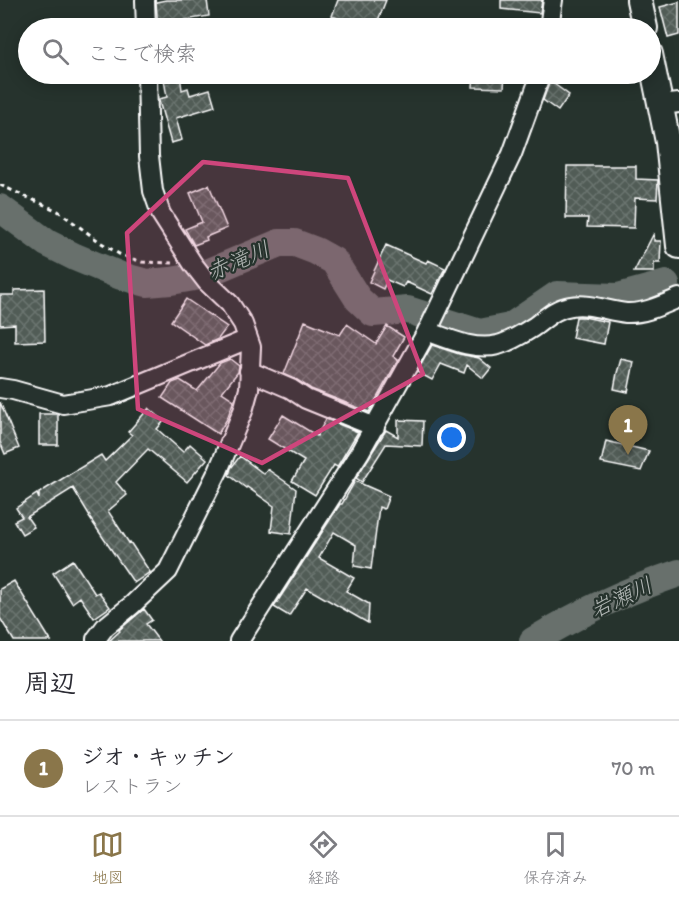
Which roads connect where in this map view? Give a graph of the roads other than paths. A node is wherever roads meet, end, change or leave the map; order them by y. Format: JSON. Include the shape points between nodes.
{"nodes":[{"id":1,"x":145,"y":0,"type":"edge"},
{"id":2,"x":553,"y":0,"type":"edge"},
{"id":3,"x":639,"y":0,"type":"edge"},
{"id":4,"x":146,"y":18,"type":"edge"},
{"id":5,"x":550,"y":18,"type":"edge"},
{"id":6,"x":643,"y":18,"type":"edge"},
{"id":7,"x":661,"y":80,"type":"edge"},
{"id":8,"x":147,"y":84,"type":"edge"},
{"id":9,"x":537,"y":84,"type":"edge"},
{"id":10,"x":670,"y":104,"type":"edge"},
{"id":11,"x":679,"y":241,"type":"edge"},
{"id":12,"x":679,"y":246,"type":"edge"},
{"id":13,"x":679,"y":298,"type":"edge"},
{"id":14,"x":428,"y":328,"type":"junction"},
{"id":15,"x":248,"y":339,"type":"junction"},
{"id":16,"x":249,"y":371,"type":"junction"},
{"id":17,"x":0,"y":388,"type":"edge"},
{"id":18,"x":375,"y":427,"type":"junction"},
{"id":19,"x":96,"y":641,"type":"edge"},
{"id":20,"x":239,"y":641,"type":"edge"}],
"edges":[{"from":1,"to":4,"type":"street"},
{"from":2,"to":5,"type":"street"},
{"from":3,"to":6,"type":"main road"},
{"from":7,"to":10,"type":"main road"},
{"from":8,"to":15,"type":"street","via":[[149,156],[153,191],[161,214],[193,264],[230,304]]},
{"from":9,"to":14,"type":"street","via":[[512,154]]},
{"from":10,"to":11,"type":"main road","via":[[668,142]]},
{"from":11,"to":12,"type":"main road"},
{"from":13,"to":14,"type":"street","via":[[628,313],[570,306],[554,311],[515,339],[497,346],[460,343]]},
{"from":14,"to":18,"type":"street"},
{"from":15,"to":16,"type":"street"},
{"from":15,"to":17,"type":"street","via":[[111,396],[63,404]]},
{"from":16,"to":18,"type":"street"},
{"from":16,"to":19,"type":"street","via":[[243,411],[168,571],[105,627]]},
{"from":18,"to":20,"type":"street"}]}
